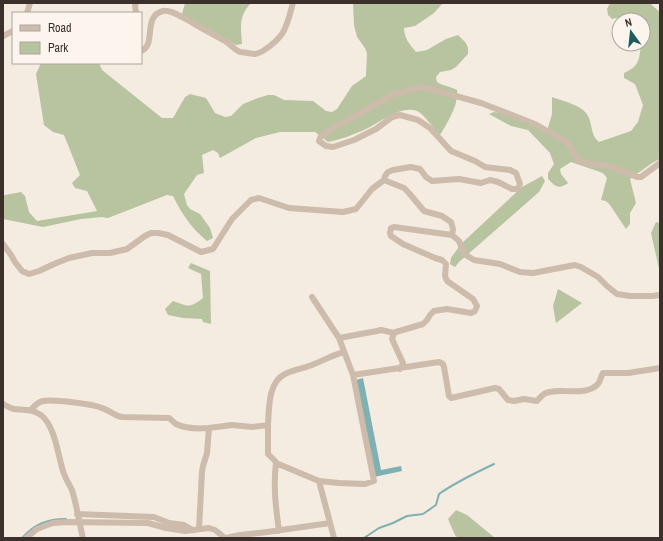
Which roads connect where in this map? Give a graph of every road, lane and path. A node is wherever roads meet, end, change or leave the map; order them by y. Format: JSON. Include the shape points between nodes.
{"nodes":[{"id":1,"x":293,"y":3,"type":"edge"},
{"id":2,"x":12,"y":32,"type":"edge"},
{"id":3,"x":3,"y":36,"type":"edge"},
{"id":4,"x":142,"y":50,"type":"edge"},
{"id":5,"x":660,"y":163,"type":"edge"},
{"id":6,"x":384,"y":180,"type":"junction"},
{"id":7,"x":452,"y":235,"type":"junction"},
{"id":8,"x":3,"y":244,"type":"edge"},
{"id":9,"x":660,"y":295,"type":"edge"},
{"id":10,"x":312,"y":297,"type":"dead end"},
{"id":11,"x":394,"y":333,"type":"junction"},
{"id":12,"x":339,"y":338,"type":"junction"},
{"id":13,"x":344,"y":352,"type":"junction"},
{"id":14,"x":660,"y":368,"type":"edge"},
{"id":15,"x":400,"y":369,"type":"junction"},
{"id":16,"x":353,"y":375,"type":"junction"},
{"id":17,"x":3,"y":404,"type":"edge"},
{"id":18,"x":31,"y":410,"type":"junction"},
{"id":19,"x":268,"y":425,"type":"junction"},
{"id":20,"x":208,"y":428,"type":"junction"},
{"id":21,"x":276,"y":464,"type":"junction"},
{"id":22,"x":319,"y":481,"type":"junction"},
{"id":23,"x":77,"y":514,"type":"junction"},
{"id":24,"x":79,"y":523,"type":"junction"},
{"id":25,"x":330,"y":523,"type":"junction"},
{"id":26,"x":196,"y":529,"type":"junction"},
{"id":27,"x":279,"y":531,"type":"junction"},
{"id":28,"x":26,"y":538,"type":"edge"},
{"id":29,"x":83,"y":538,"type":"edge"},
{"id":30,"x":225,"y":538,"type":"edge"},
{"id":31,"x":334,"y":538,"type":"edge"}],
"edges":[{"from":1,"to":4,"type":"street","via":[[282,34],[266,49],[255,54],[240,52],[183,18],[163,11],[156,14],[151,21],[149,42]]},
{"from":2,"to":3,"type":"street"},
{"from":5,"to":6,"type":"street","via":[[641,177],[637,177],[612,167],[579,161],[566,142],[535,124],[481,103],[423,87],[389,97],[321,136],[319,141],[332,147],[354,140],[376,130],[392,117],[400,115],[418,120],[430,128],[451,151],[485,167],[516,173],[520,184],[518,189],[490,180],[481,183],[459,179],[432,181],[420,169],[410,167],[388,172]]},
{"from":6,"to":7,"type":"street","via":[[404,188],[424,210],[451,222]]},
{"from":6,"to":8,"type":"street","via":[[372,189],[356,209],[343,212],[289,208],[259,198],[251,200],[232,219],[213,249],[201,252],[168,235],[151,233],[127,249],[69,258],[29,274],[22,271]]},
{"from":7,"to":9,"type":"street","via":[[459,241],[464,254],[474,260],[533,273],[581,267],[598,277],[617,294]]},
{"from":7,"to":11,"type":"street","via":[[394,227],[390,233],[403,244],[442,260],[446,264],[447,281],[478,306],[471,313],[447,309],[434,311],[423,324]]},
{"from":10,"to":12,"type":"street"},
{"from":11,"to":12,"type":"street","via":[[381,330]]},
{"from":11,"to":15,"type":"street","via":[[392,339],[403,364]]},
{"from":12,"to":13,"type":"street"},
{"from":13,"to":16,"type":"street"},
{"from":13,"to":19,"type":"street","via":[[281,376],[275,383],[270,398]]},
{"from":14,"to":15,"type":"street","via":[[628,373],[603,373],[598,384],[591,389],[551,392],[544,394],[537,401],[508,400],[499,389],[494,388],[451,398],[441,362]]},
{"from":15,"to":16,"type":"street"},
{"from":16,"to":22,"type":"street","via":[[374,481],[365,484]]},
{"from":17,"to":18,"type":"street","via":[[15,409]]},
{"from":18,"to":20,"type":"street","via":[[40,402],[55,401],[101,407],[122,417],[168,418],[175,424],[188,428]]},
{"from":18,"to":23,"type":"street","via":[[44,417],[50,428],[64,476],[70,485]]},
{"from":19,"to":20,"type":"street"},
{"from":19,"to":21,"type":"street","via":[[268,454]]},
{"from":20,"to":26,"type":"street"},
{"from":21,"to":22,"type":"street"},
{"from":21,"to":27,"type":"street","via":[[275,490]]},
{"from":22,"to":25,"type":"street"},
{"from":23,"to":24,"type":"street"},
{"from":23,"to":26,"type":"street","via":[[154,517]]},
{"from":24,"to":26,"type":"street","via":[[140,523],[185,531]]},
{"from":24,"to":28,"type":"street","via":[[48,524]]},
{"from":24,"to":29,"type":"street"},
{"from":25,"to":27,"type":"street"},
{"from":25,"to":31,"type":"street"},
{"from":26,"to":30,"type":"street","via":[[213,529]]},
{"from":27,"to":30,"type":"street"}]}
